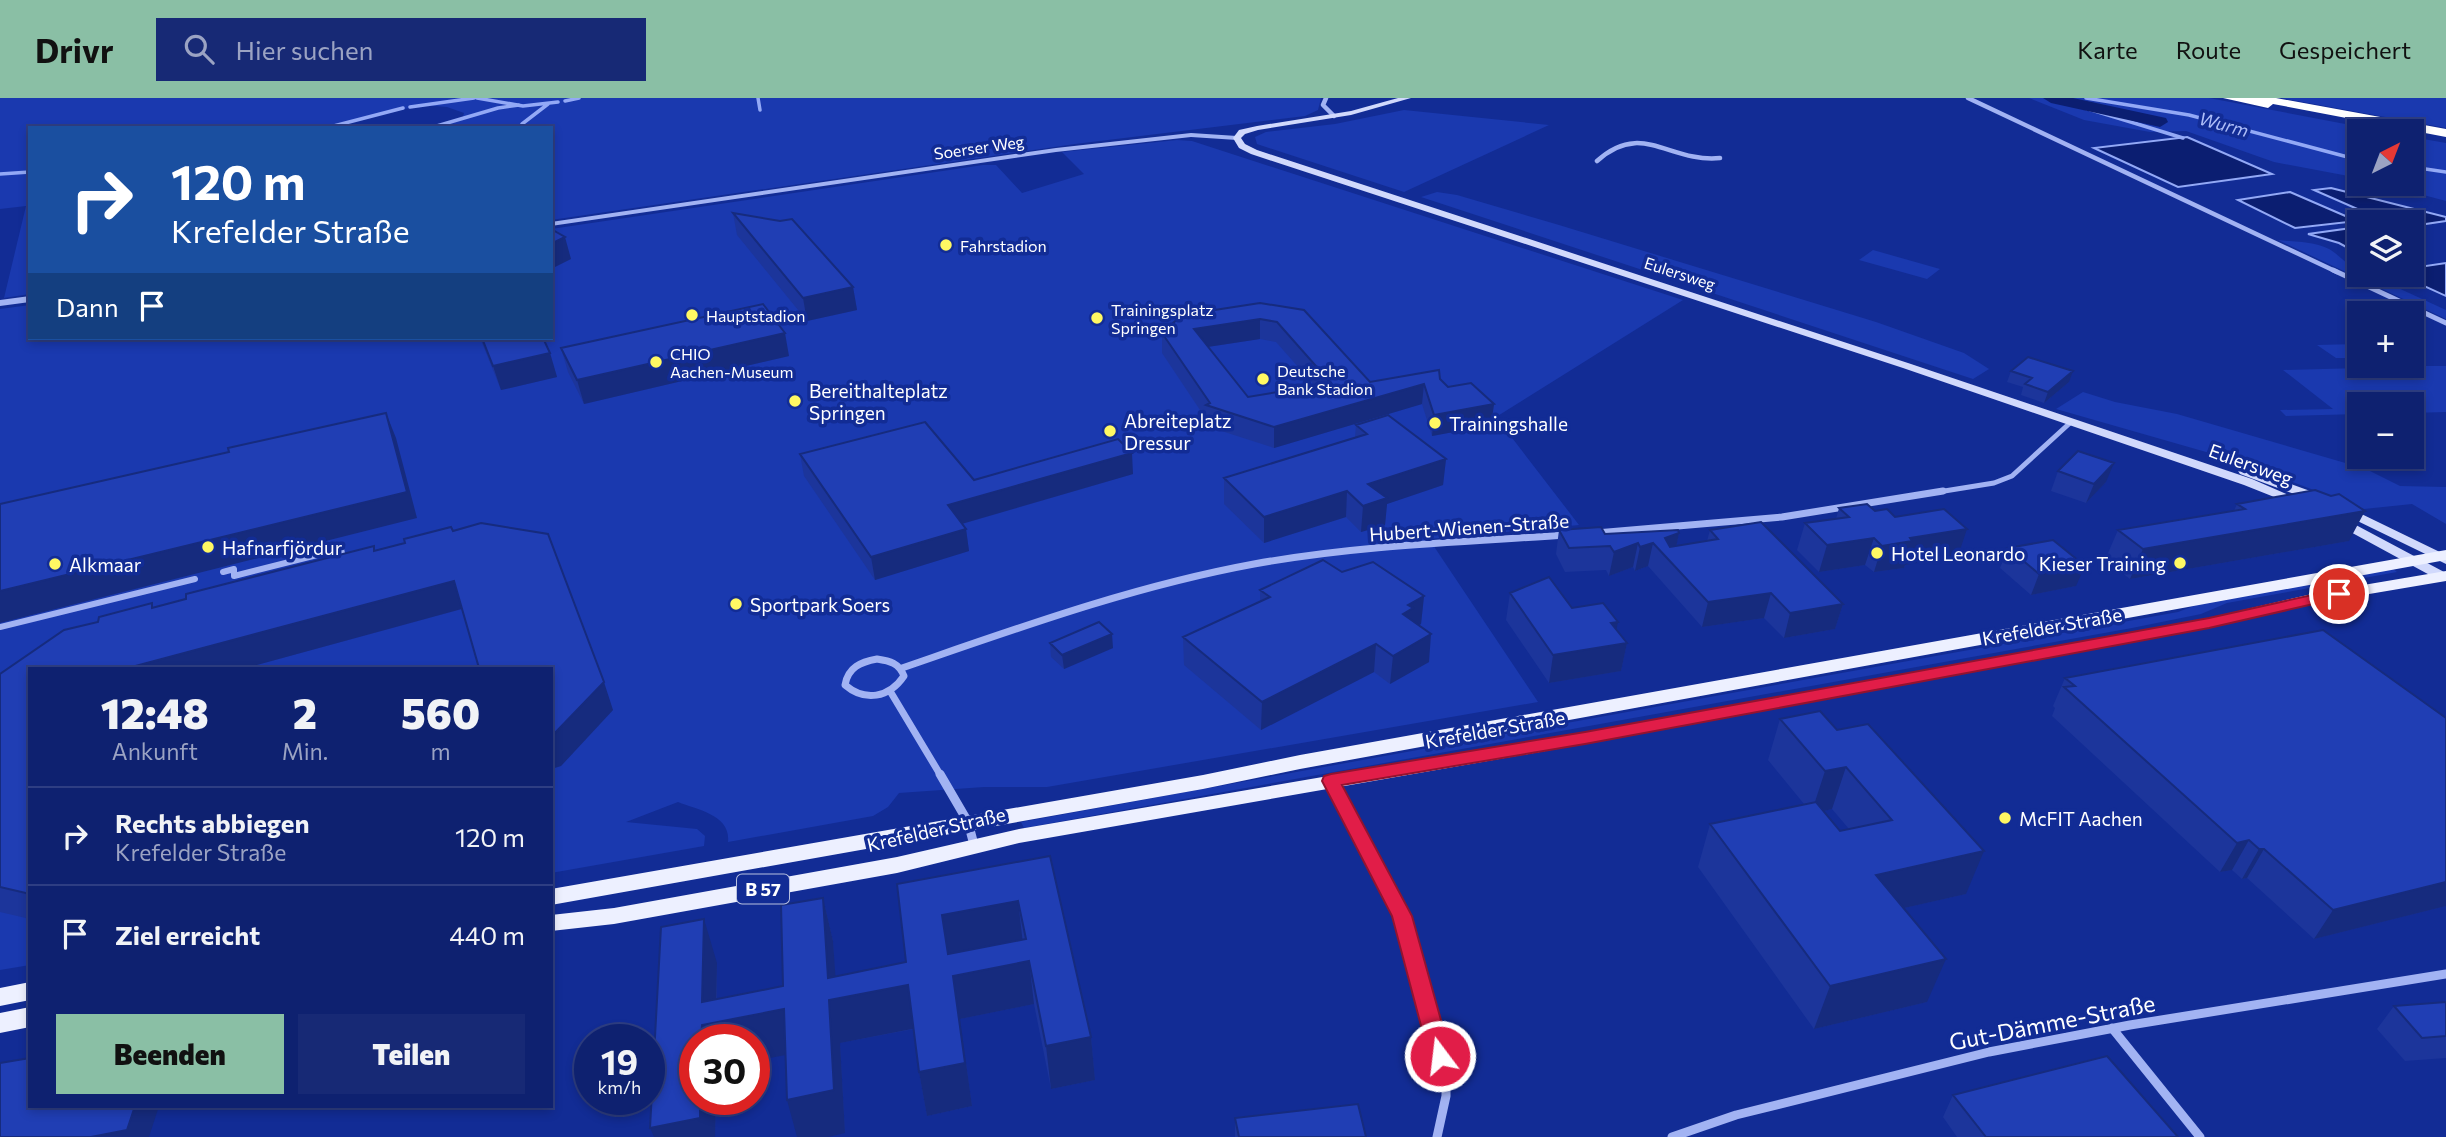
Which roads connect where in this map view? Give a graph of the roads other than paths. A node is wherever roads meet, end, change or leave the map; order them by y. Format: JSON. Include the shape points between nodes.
{"nodes":[{"id":1,"x":1326,"y":98,"type":"edge"},
{"id":2,"x":1407,"y":98,"type":"edge"},
{"id":3,"x":1968,"y":98,"type":"edge"},
{"id":4,"x":2229,"y":98,"type":"edge"},
{"id":5,"x":2257,"y":98,"type":"edge"},
{"id":6,"x":1334,"y":116,"type":"junction"},
{"id":7,"x":2347,"y":120,"type":"edge"},
{"id":8,"x":2446,"y":133,"type":"edge"},
{"id":9,"x":2424,"y":134,"type":"edge"},
{"id":10,"x":1237,"y":138,"type":"junction"},
{"id":11,"x":2446,"y":139,"type":"edge"},
{"id":12,"x":1720,"y":158,"type":"dead end"},
{"id":13,"x":1597,"y":161,"type":"dead end"},
{"id":14,"x":553,"y":224,"type":"edge"},
{"id":15,"x":28,"y":299,"type":"edge"},
{"id":16,"x":0,"y":303,"type":"edge"},
{"id":17,"x":2446,"y":323,"type":"edge"},
{"id":18,"x":2070,"y":422,"type":"junction"},
{"id":19,"x":2117,"y":437,"type":"junction"},
{"id":20,"x":1591,"y":534,"type":"edge"},
{"id":21,"x":1579,"y":535,"type":"edge"},
{"id":22,"x":356,"y":559,"type":"edge"},
{"id":23,"x":2414,"y":560,"type":"junction"},
{"id":24,"x":2444,"y":567,"type":"edge"},
{"id":25,"x":223,"y":572,"type":"dead end"},
{"id":26,"x":195,"y":579,"type":"dead end"},
{"id":27,"x":0,"y":627,"type":"edge"},
{"id":28,"x":902,"y":668,"type":"junction"},
{"id":29,"x":890,"y":691,"type":"junction"},
{"id":30,"x":1331,"y":781,"type":"junction"},
{"id":31,"x":968,"y":822,"type":"junction"},
{"id":32,"x":974,"y":845,"type":"junction"},
{"id":33,"x":553,"y":897,"type":"edge"},
{"id":34,"x":553,"y":923,"type":"edge"},
{"id":35,"x":2446,"y":974,"type":"edge"},
{"id":36,"x":28,"y":991,"type":"edge"},
{"id":37,"x":0,"y":997,"type":"edge"},
{"id":38,"x":28,"y":1017,"type":"edge"},
{"id":39,"x":0,"y":1023,"type":"edge"},
{"id":40,"x":2112,"y":1028,"type":"junction"},
{"id":41,"x":1437,"y":1137,"type":"edge"},
{"id":42,"x":1672,"y":1137,"type":"edge"},
{"id":43,"x":2200,"y":1137,"type":"edge"}],
"edges":[{"from":1,"to":6,"type":"street","via":[[1323,104]]},
{"from":2,"to":6,"type":"main road","name":"Soerser Weg"},
{"from":3,"to":17,"type":"street"},
{"from":4,"to":7,"type":"highway"},
{"from":5,"to":8,"type":"highway"},
{"from":6,"to":10,"type":"main road","name":"Soerser Weg","via":[[1257,128]]},
{"from":9,"to":11,"type":"highway"},
{"from":10,"to":14,"type":"street","name":"Soerser Weg","via":[[1191,135],[1056,150]]},
{"from":10,"to":18,"type":"main road","name":"Eulersweg","via":[[1254,152]]},
{"from":12,"to":13,"type":"street","via":[[1689,158],[1659,145],[1630,141],[1610,146]]},
{"from":15,"to":16,"type":"street"},
{"from":18,"to":19,"type":"main road","name":"Eulersweg"},
{"from":18,"to":20,"type":"street","name":"Hubert-Wienen-Straße","via":[[2012,476],[1994,483],[1782,517]]},
{"from":19,"to":23,"type":"main road","name":"Eulersweg","via":[[2248,482],[2325,514]]},
{"from":19,"to":24,"type":"main road","name":"Eulersweg","via":[[2274,481],[2361,517]]},
{"from":21,"to":28,"type":"street","name":"Hubert-Wienen-Straße","via":[[1382,547],[1254,564],[1143,589]]},
{"from":22,"to":25,"type":"street","via":[[344,563],[341,549],[234,576],[234,569]]},
{"from":23,"to":24,"type":"main road","name":"Krefelder Straße","number":"B 57"},
{"from":23,"to":31,"type":"main road","name":"Krefelder Straße","number":"B 57"},
{"from":24,"to":30,"type":"main road","name":"Krefelder Straße","number":"B 57","via":[[2209,623]]},
{"from":26,"to":27,"type":"street"},
{"from":28,"to":29,"type":"street","via":[[900,684]]},
{"from":28,"to":29,"type":"street","via":[[877,659],[854,666],[845,675],[851,692],[863,696]]},
{"from":29,"to":31,"type":"street"},
{"from":30,"to":32,"type":"main road","name":"Krefelder Straße","number":"B 57"},
{"from":30,"to":41,"type":"street","via":[[1402,916],[1446,1079]]},
{"from":31,"to":32,"type":"street"},
{"from":31,"to":33,"type":"main road","name":"Krefelder Straße","number":"B 57"},
{"from":32,"to":34,"type":"main road","name":"Krefelder Straße","number":"B 57","via":[[897,865]]},
{"from":35,"to":40,"type":"street","name":"Gut-Dämme-Straße"},
{"from":36,"to":37,"type":"main road"},
{"from":38,"to":39,"type":"main road"},
{"from":40,"to":42,"type":"street","name":"Gut-Dämme-Straße","via":[[1989,1052],[1736,1115]]},
{"from":40,"to":43,"type":"street"}]}
